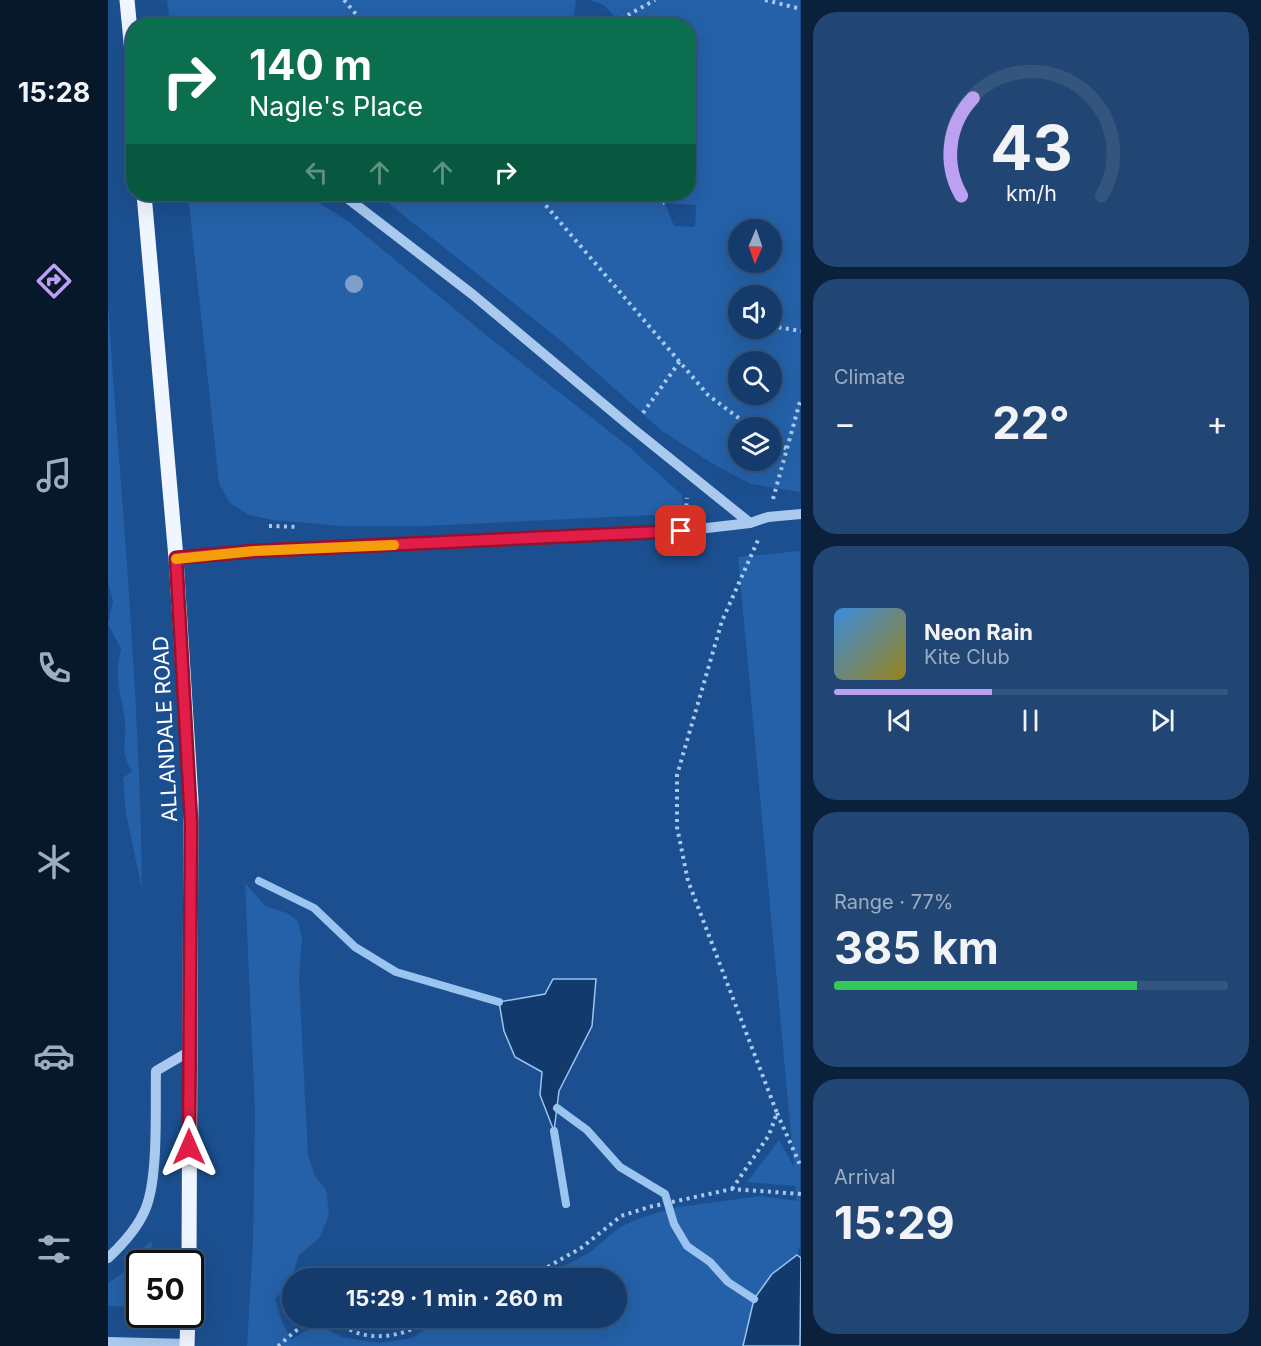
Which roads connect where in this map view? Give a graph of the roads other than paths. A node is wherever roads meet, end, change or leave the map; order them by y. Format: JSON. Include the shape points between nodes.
{"nodes":[{"id":1,"x":127,"y":0,"type":"edge"},
{"id":2,"x":129,"y":18,"type":"edge"},
{"id":3,"x":145,"y":201,"type":"edge"},
{"id":4,"x":351,"y":201,"type":"edge"},
{"id":5,"x":801,"y":514,"type":"edge"},
{"id":6,"x":750,"y":523,"type":"junction"},
{"id":7,"x":176,"y":558,"type":"junction"},
{"id":8,"x":190,"y":1051,"type":"junction"},
{"id":9,"x":189,"y":1250,"type":"edge"},
{"id":10,"x":108,"y":1258,"type":"edge"},
{"id":11,"x":188,"y":1328,"type":"edge"},
{"id":12,"x":108,"y":1342,"type":"edge"},
{"id":13,"x":188,"y":1345,"type":"edge"}],
"edges":[{"from":1,"to":2,"type":"main road"},
{"from":3,"to":7,"type":"main road","name":"ALLANDALE ROAD"},
{"from":4,"to":6,"type":"street","via":[[472,294]]},
{"from":5,"to":6,"type":"street"},
{"from":6,"to":7,"type":"street","via":[[681,531]]},
{"from":7,"to":8,"type":"main road","name":"ALLANDALE ROAD","via":[[191,800]]},
{"from":8,"to":9,"type":"main road","name":"ALLANDALE ROAD"},
{"from":8,"to":10,"type":"street","via":[[156,1071],[152,1184],[145,1210],[126,1241]]},
{"from":11,"to":13,"type":"main road"},
{"from":12,"to":13,"type":"street"}]}
